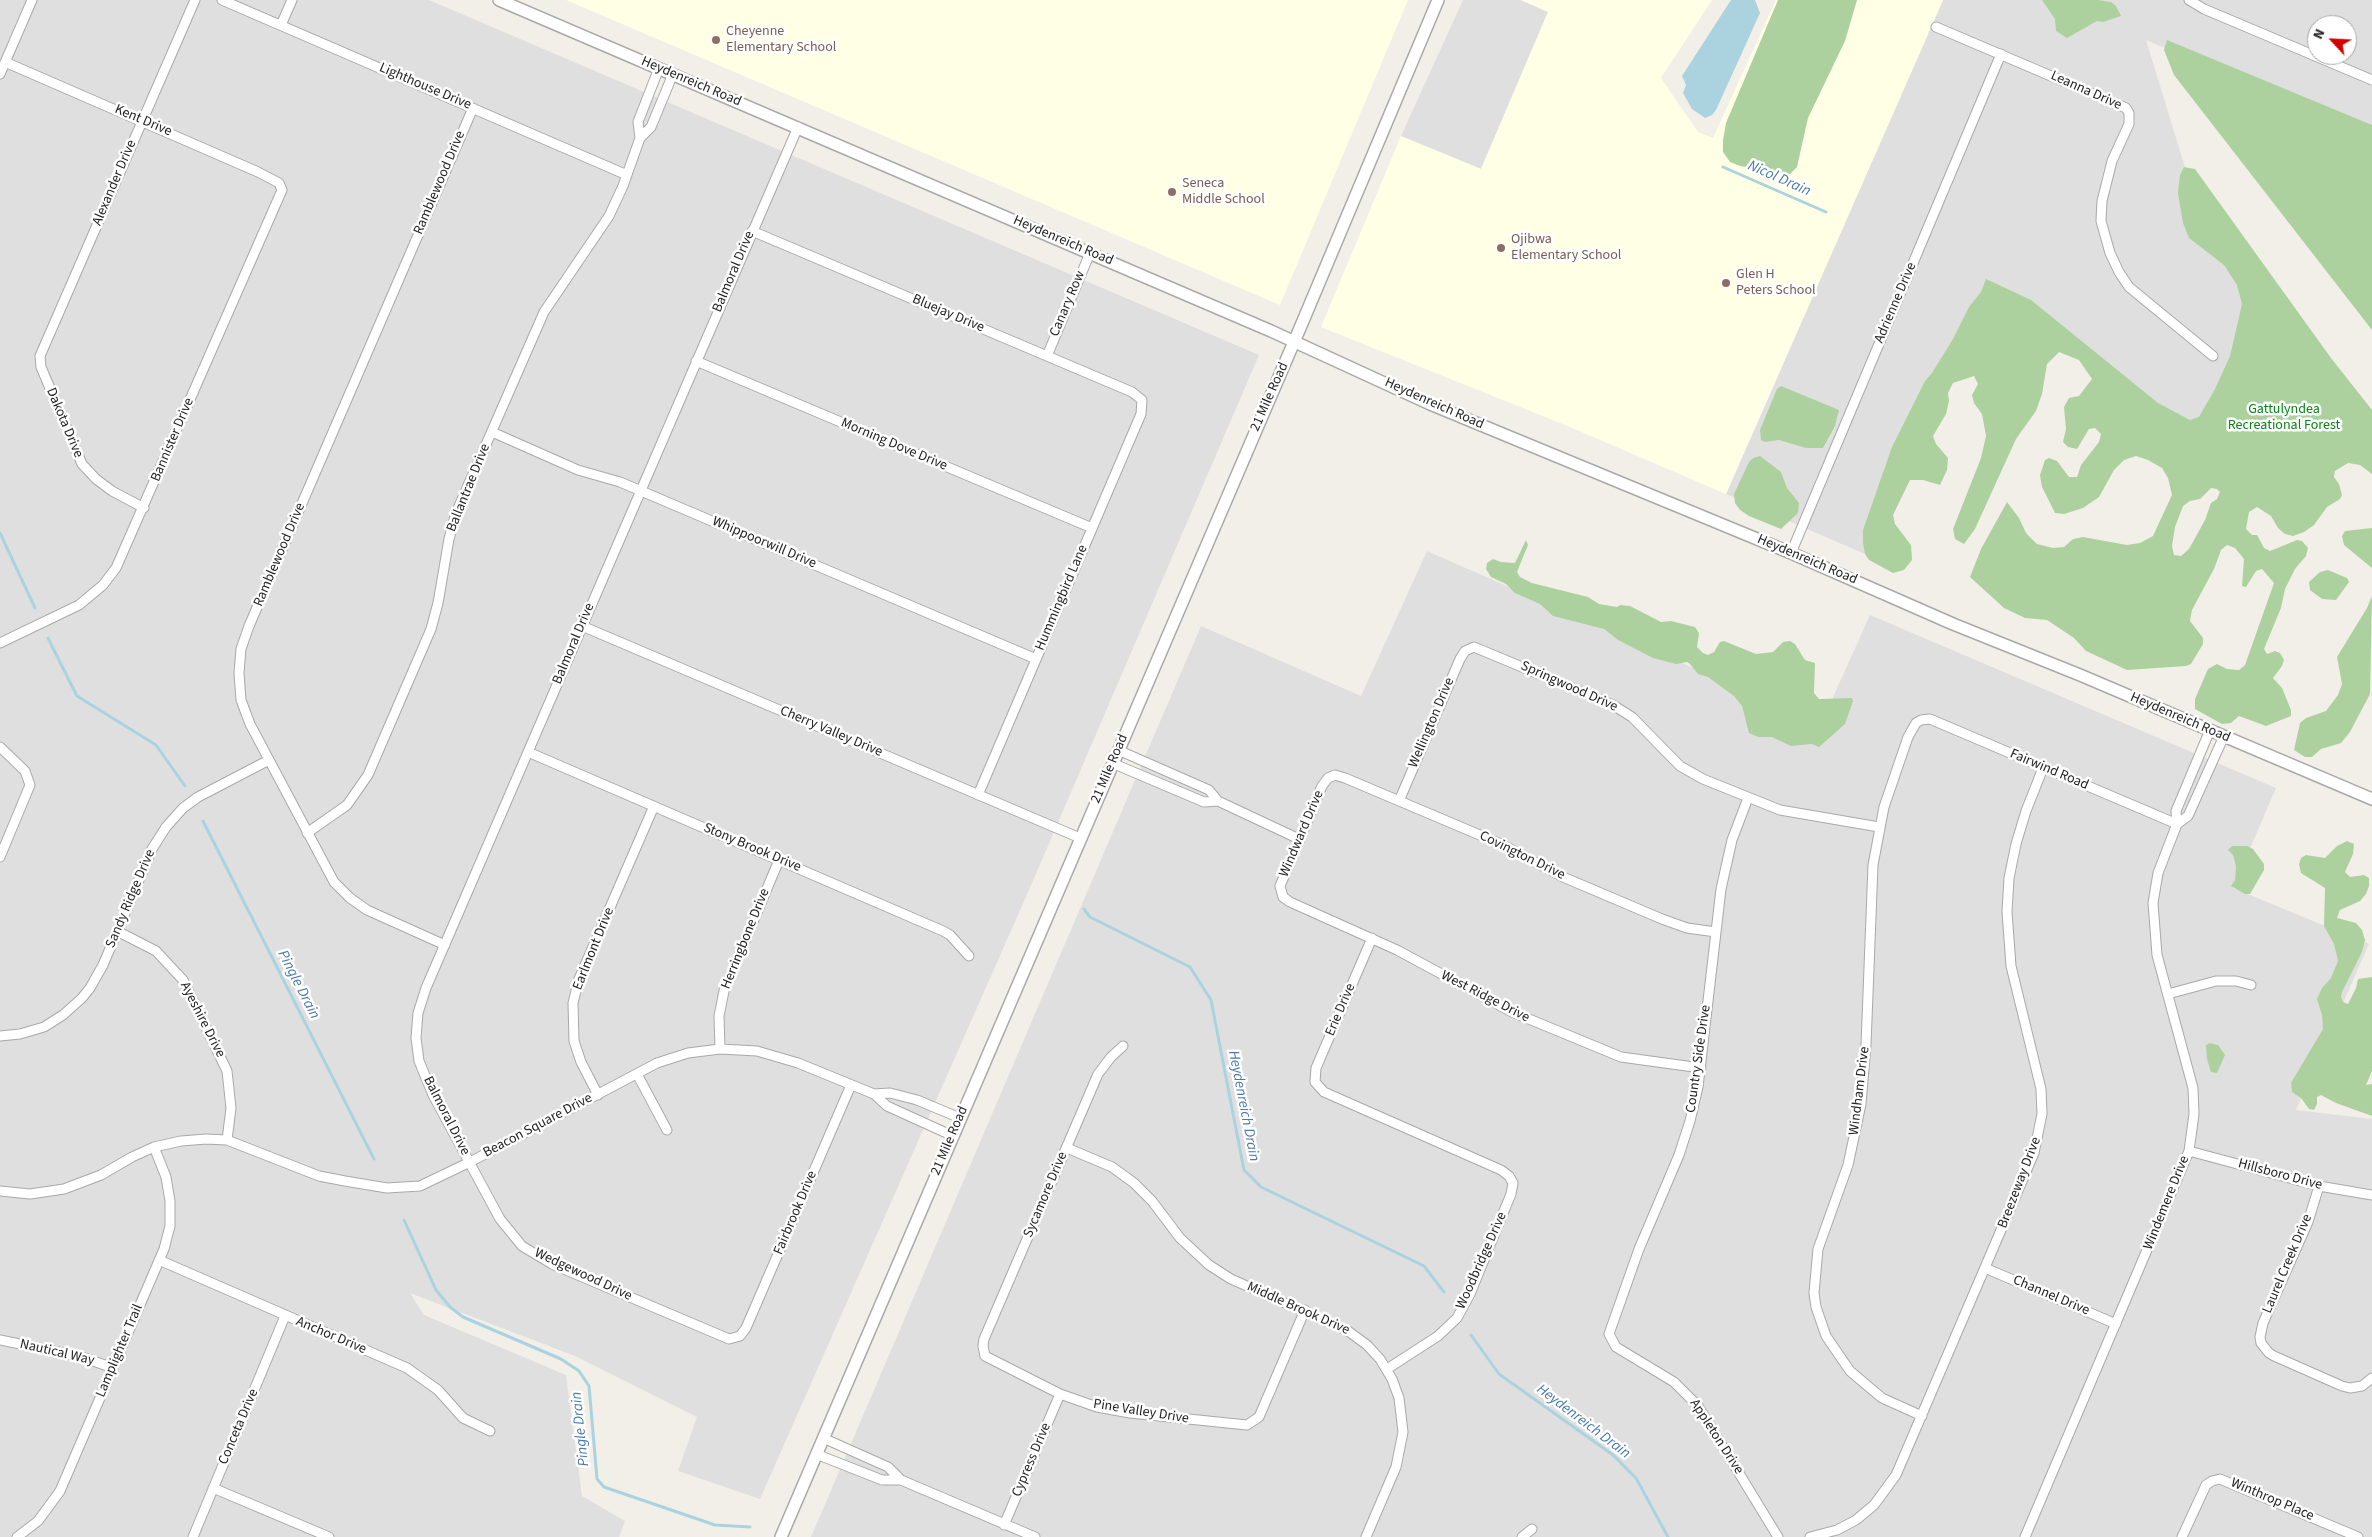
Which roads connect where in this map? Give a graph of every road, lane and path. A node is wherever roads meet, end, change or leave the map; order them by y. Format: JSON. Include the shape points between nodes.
{"nodes":[{"id":1,"x":32,"y":0,"type":"edge"},
{"id":2,"x":195,"y":0,"type":"edge"},
{"id":3,"x":222,"y":0,"type":"edge"},
{"id":4,"x":292,"y":0,"type":"edge"},
{"id":5,"x":499,"y":0,"type":"edge"},
{"id":6,"x":1438,"y":0,"type":"edge"},
{"id":7,"x":2190,"y":0,"type":"edge"},
{"id":8,"x":281,"y":25,"type":"junction"},
{"id":9,"x":1936,"y":27,"type":"dead end"},
{"id":10,"x":2001,"y":54,"type":"junction"},
{"id":11,"x":5,"y":62,"type":"junction"},
{"id":12,"x":659,"y":68,"type":"junction"},
{"id":13,"x":0,"y":74,"type":"edge"},
{"id":14,"x":673,"y":74,"type":"junction"},
{"id":15,"x":2372,"y":80,"type":"edge"},
{"id":16,"x":473,"y":108,"type":"junction"},
{"id":17,"x":142,"y":120,"type":"junction"},
{"id":18,"x":798,"y":127,"type":"junction"},
{"id":19,"x":640,"y":138,"type":"junction"},
{"id":20,"x":627,"y":175,"type":"junction"},
{"id":21,"x":279,"y":183,"type":"joint"},
{"id":22,"x":752,"y":231,"type":"junction"},
{"id":23,"x":1090,"y":253,"type":"junction"},
{"id":24,"x":1294,"y":341,"type":"junction"},
{"id":25,"x":1047,"y":356,"type":"junction"},
{"id":26,"x":2213,"y":356,"type":"dead end"},
{"id":27,"x":696,"y":361,"type":"junction"},
{"id":28,"x":41,"y":367,"type":"joint"},
{"id":29,"x":1142,"y":400,"type":"joint"},
{"id":30,"x":492,"y":432,"type":"junction"},
{"id":31,"x":640,"y":491,"type":"junction"},
{"id":32,"x":144,"y":508,"type":"junction"},
{"id":33,"x":1092,"y":528,"type":"junction"},
{"id":34,"x":1791,"y":553,"type":"junction"},
{"id":35,"x":582,"y":626,"type":"junction"},
{"id":36,"x":0,"y":643,"type":"edge"},
{"id":37,"x":1469,"y":648,"type":"joint"},
{"id":38,"x":1036,"y":658,"type":"junction"},
{"id":39,"x":1921,"y":720,"type":"joint"},
{"id":40,"x":2210,"y":730,"type":"junction"},
{"id":41,"x":2224,"y":736,"type":"junction"},
{"id":42,"x":0,"y":748,"type":"edge"},
{"id":43,"x":1118,"y":750,"type":"junction"},
{"id":44,"x":528,"y":752,"type":"junction"},
{"id":45,"x":269,"y":760,"type":"junction"},
{"id":46,"x":1112,"y":763,"type":"junction"},
{"id":47,"x":2043,"y":768,"type":"junction"},
{"id":48,"x":1331,"y":776,"type":"joint"},
{"id":49,"x":978,"y":795,"type":"junction"},
{"id":50,"x":1748,"y":798,"type":"junction"},
{"id":51,"x":2372,"y":799,"type":"edge"},
{"id":52,"x":1399,"y":800,"type":"junction"},
{"id":53,"x":1218,"y":801,"type":"junction"},
{"id":54,"x":654,"y":806,"type":"junction"},
{"id":55,"x":2177,"y":824,"type":"junction"},
{"id":56,"x":1879,"y":827,"type":"junction"},
{"id":57,"x":307,"y":833,"type":"junction"},
{"id":58,"x":1080,"y":838,"type":"junction"},
{"id":59,"x":1299,"y":839,"type":"junction"},
{"id":60,"x":0,"y":857,"type":"edge"},
{"id":61,"x":779,"y":860,"type":"junction"},
{"id":62,"x":1282,"y":894,"type":"joint"},
{"id":63,"x":117,"y":931,"type":"junction"},
{"id":64,"x":1716,"y":932,"type":"junction"},
{"id":65,"x":1372,"y":938,"type":"junction"},
{"id":66,"x":445,"y":945,"type":"junction"},
{"id":67,"x":969,"y":956,"type":"dead end"},
{"id":68,"x":2251,"y":985,"type":"dead end"},
{"id":69,"x":2168,"y":994,"type":"junction"},
{"id":70,"x":0,"y":1036,"type":"edge"},
{"id":71,"x":1123,"y":1046,"type":"dead end"},
{"id":72,"x":720,"y":1049,"type":"junction"},
{"id":73,"x":1701,"y":1068,"type":"junction"},
{"id":74,"x":637,"y":1074,"type":"junction"},
{"id":75,"x":851,"y":1084,"type":"junction"},
{"id":76,"x":874,"y":1094,"type":"junction"},
{"id":77,"x":598,"y":1095,"type":"junction"},
{"id":78,"x":960,"y":1118,"type":"junction"},
{"id":79,"x":667,"y":1130,"type":"dead end"},
{"id":80,"x":953,"y":1136,"type":"junction"},
{"id":81,"x":227,"y":1140,"type":"junction"},
{"id":82,"x":154,"y":1147,"type":"junction"},
{"id":83,"x":1067,"y":1148,"type":"junction"},
{"id":84,"x":2189,"y":1151,"type":"junction"},
{"id":85,"x":470,"y":1162,"type":"junction"},
{"id":86,"x":1512,"y":1179,"type":"joint"},
{"id":87,"x":2319,"y":1186,"type":"junction"},
{"id":88,"x":0,"y":1191,"type":"edge"},
{"id":89,"x":2372,"y":1195,"type":"edge"},
{"id":90,"x":159,"y":1260,"type":"junction"},
{"id":91,"x":1985,"y":1268,"type":"junction"},
{"id":92,"x":1305,"y":1310,"type":"junction"},
{"id":93,"x":285,"y":1316,"type":"junction"},
{"id":94,"x":2116,"y":1324,"type":"junction"},
{"id":95,"x":736,"y":1338,"type":"joint"},
{"id":96,"x":1610,"y":1339,"type":"joint"},
{"id":97,"x":0,"y":1340,"type":"edge"},
{"id":98,"x":983,"y":1352,"type":"joint"},
{"id":99,"x":113,"y":1368,"type":"junction"},
{"id":100,"x":1387,"y":1370,"type":"junction"},
{"id":101,"x":2372,"y":1378,"type":"edge"},
{"id":102,"x":1060,"y":1394,"type":"junction"},
{"id":103,"x":1922,"y":1416,"type":"junction"},
{"id":104,"x":490,"y":1431,"type":"dead end"},
{"id":105,"x":823,"y":1438,"type":"junction"},
{"id":106,"x":816,"y":1454,"type":"junction"},
{"id":107,"x":900,"y":1480,"type":"junction"},
{"id":108,"x":212,"y":1488,"type":"junction"},
{"id":109,"x":1004,"y":1525,"type":"junction"},
{"id":110,"x":1532,"y":1529,"type":"dead end"},
{"id":111,"x":17,"y":1537,"type":"edge"},
{"id":112,"x":193,"y":1537,"type":"edge"},
{"id":113,"x":329,"y":1537,"type":"edge"},
{"id":114,"x":780,"y":1537,"type":"edge"},
{"id":115,"x":1035,"y":1537,"type":"edge"},
{"id":116,"x":1366,"y":1537,"type":"edge"},
{"id":117,"x":1522,"y":1537,"type":"edge"},
{"id":118,"x":1778,"y":1537,"type":"edge"},
{"id":119,"x":1810,"y":1537,"type":"edge"},
{"id":120,"x":2025,"y":1537,"type":"edge"},
{"id":121,"x":2182,"y":1537,"type":"edge"},
{"id":122,"x":2358,"y":1537,"type":"edge"}],
"edges":[{"from":1,"to":11,"type":"street"},
{"from":2,"to":17,"type":"street","name":"Alexander Drive"},
{"from":3,"to":8,"type":"street","name":"Lighthouse Drive"},
{"from":4,"to":8,"type":"street"},
{"from":5,"to":12,"type":"street","name":"Heydenreich Road"},
{"from":6,"to":24,"type":"street","name":"21 Mile Road"},
{"from":7,"to":15,"type":"street","via":[[2204,9]]},
{"from":8,"to":16,"type":"street","name":"Lighthouse Drive"},
{"from":9,"to":10,"type":"street","name":"Leanna Drive"},
{"from":10,"to":26,"type":"street","name":"Leanna Drive","via":[[2126,108],[2129,124],[2112,161],[2102,201],[2102,221],[2110,253],[2129,287]]},
{"from":10,"to":34,"type":"street","name":"Adrienne Drive"},
{"from":11,"to":13,"type":"street"},
{"from":11,"to":17,"type":"street","name":"Kent Drive"},
{"from":12,"to":14,"type":"street","name":"Heydenreich Road"},
{"from":12,"to":19,"type":"street","name":"Ballantrae Drive","via":[[638,122]]},
{"from":14,"to":18,"type":"street","name":"Heydenreich Road"},
{"from":14,"to":19,"type":"street","name":"Ballantrae Drive","via":[[651,127]]},
{"from":16,"to":20,"type":"street","name":"Lighthouse Drive"},
{"from":16,"to":45,"type":"street","name":"Ramblewood Drive","via":[[245,637],[239,667],[241,700]]},
{"from":17,"to":21,"type":"street","name":"Kent Drive"},
{"from":17,"to":28,"type":"street","name":"Alexander Drive","via":[[40,356]]},
{"from":18,"to":22,"type":"street","name":"Balmoral Drive"},
{"from":18,"to":23,"type":"street","name":"Heydenreich Road"},
{"from":19,"to":20,"type":"street","name":"Ballantrae Drive"},
{"from":20,"to":30,"type":"street","name":"Ballantrae Drive","via":[[609,216],[544,312]]},
{"from":21,"to":32,"type":"street","name":"Bannister Drive","via":[[282,190]]},
{"from":22,"to":25,"type":"street","name":"Bluejay Drive"},
{"from":22,"to":27,"type":"street","name":"Balmoral Drive"},
{"from":23,"to":24,"type":"street","name":"Heydenreich Road"},
{"from":23,"to":25,"type":"street","name":"Canary Row"},
{"from":24,"to":34,"type":"street","name":"Heydenreich Road","via":[[1430,404]]},
{"from":24,"to":43,"type":"street","name":"21 Mile Road"},
{"from":25,"to":29,"type":"street","name":"Bluejay Drive","via":[[1132,392]]},
{"from":27,"to":31,"type":"street","name":"Balmoral Drive"},
{"from":27,"to":33,"type":"street","name":"Morning Dove Drive"},
{"from":28,"to":32,"type":"street","name":"Dakota Drive","via":[[82,464],[112,491]]},
{"from":29,"to":33,"type":"street","name":"Hummingbird Lane","via":[[1141,414]]},
{"from":30,"to":31,"type":"street","name":"Whippoorwill Drive","via":[[578,470]]},
{"from":30,"to":57,"type":"street","name":"Ballantrae Drive","via":[[452,526],[430,629],[368,776],[347,805]]},
{"from":31,"to":35,"type":"street","name":"Balmoral Drive"},
{"from":31,"to":38,"type":"street","name":"Whippoorwill Drive"},
{"from":32,"to":36,"type":"street","name":"Bannister Drive","via":[[122,559],[94,594],[74,609]]},
{"from":33,"to":38,"type":"street","name":"Hummingbird Lane"},
{"from":34,"to":40,"type":"street","name":"Heydenreich Road"},
{"from":35,"to":44,"type":"street","name":"Balmoral Drive"},
{"from":35,"to":49,"type":"street","name":"Cherry Valley Drive"},
{"from":37,"to":50,"type":"street","name":"Springwood Drive","via":[[1482,649],[1613,705],[1632,717],[1680,766]]},
{"from":37,"to":52,"type":"street","name":"Wellington Drive","via":[[1460,659]]},
{"from":38,"to":49,"type":"street","name":"Hummingbird Lane"},
{"from":39,"to":47,"type":"street","name":"Fairwind Road","via":[[1930,720]]},
{"from":39,"to":56,"type":"street","name":"Windham Drive","via":[[1911,730],[1905,744]]},
{"from":40,"to":41,"type":"street","name":"Heydenreich Road"},
{"from":40,"to":55,"type":"street","name":"Windemere Drive","via":[[2176,811]]},
{"from":41,"to":51,"type":"street","name":"Heydenreich Road"},
{"from":41,"to":55,"type":"street","name":"Windemere Drive","via":[[2188,816]]},
{"from":42,"to":60,"type":"street","via":[[25,771],[30,785]]},
{"from":43,"to":46,"type":"street","name":"21 Mile Road"},
{"from":43,"to":53,"type":"street","via":[[1209,790]]},
{"from":44,"to":54,"type":"street","name":"Stony Brook Drive"},
{"from":44,"to":66,"type":"street","name":"Balmoral Drive"},
{"from":45,"to":57,"type":"street","name":"Ramblewood Drive"},
{"from":45,"to":63,"type":"street","name":"Sandy Ridge Drive","via":[[198,798],[174,817],[152,849]]},
{"from":46,"to":53,"type":"street","via":[[1204,802]]},
{"from":46,"to":58,"type":"street","name":"21 Mile Road"},
{"from":47,"to":55,"type":"street","name":"Fairwind Road"},
{"from":47,"to":91,"type":"street","name":"Breezeway Drive","via":[[2016,844],[2007,912],[2011,966],[2039,1076],[2042,1114],[2034,1153]]},
{"from":48,"to":52,"type":"street","name":"Covington Drive","via":[[1345,778]]},
{"from":48,"to":59,"type":"street","name":"Windward Drive","via":[[1324,782]]},
{"from":49,"to":58,"type":"street","name":"Cherry Valley Drive"},
{"from":50,"to":56,"type":"street","name":"Springwood Drive","via":[[1792,813]]},
{"from":50,"to":64,"type":"street","name":"Country Side Drive","via":[[1728,856]]},
{"from":52,"to":64,"type":"street","name":"Covington Drive","via":[[1501,844],[1563,877],[1662,919],[1687,928]]},
{"from":53,"to":59,"type":"street"},
{"from":54,"to":61,"type":"street","name":"Stony Brook Drive"},
{"from":54,"to":77,"type":"street","name":"Earlmont Drive","via":[[579,979],[573,1003],[574,1041]]},
{"from":55,"to":69,"type":"street","name":"Windemere Drive","via":[[2160,866],[2153,903],[2157,955]]},
{"from":56,"to":103,"type":"street","name":"Windham Drive","via":[[1871,885],[1863,1090],[1848,1165],[1818,1249],[1814,1293],[1826,1336],[1850,1371],[1882,1398]]},
{"from":57,"to":66,"type":"street","name":"Ramblewood Drive","via":[[334,882],[358,905]]},
{"from":58,"to":78,"type":"street","name":"21 Mile Road"},
{"from":59,"to":62,"type":"street","name":"Windward Drive","via":[[1281,881]]},
{"from":61,"to":67,"type":"street","name":"Stony Brook Drive","via":[[943,931]]},
{"from":61,"to":72,"type":"street","name":"Herringbone Drive","via":[[724,991],[719,1016]]},
{"from":62,"to":65,"type":"street","name":"West Ridge Drive","via":[[1290,902]]},
{"from":63,"to":70,"type":"street","name":"Sandy Ridge Drive","via":[[94,982],[73,1007],[44,1027]]},
{"from":63,"to":81,"type":"street","name":"Ayeshire Drive","via":[[156,951],[183,980],[227,1071],[231,1108]]},
{"from":64,"to":73,"type":"street","name":"Country Side Drive"},
{"from":65,"to":73,"type":"street","name":"West Ridge Drive","via":[[1496,1005],[1598,1049],[1631,1059]]},
{"from":65,"to":86,"type":"street","name":"Erie Drive","via":[[1316,1068],[1315,1082],[1324,1092],[1501,1170]]},
{"from":66,"to":85,"type":"street","name":"Balmoral Drive","via":[[418,1013],[418,1050],[422,1071],[433,1095]]},
{"from":68,"to":69,"type":"street","via":[[2216,981]]},
{"from":69,"to":84,"type":"street","name":"Windemere Drive","via":[[2192,1088],[2194,1114]]},
{"from":71,"to":83,"type":"street","name":"Sycamore Drive","via":[[1098,1074]]},
{"from":72,"to":74,"type":"street","name":"Beacon Square Drive","via":[[671,1058]]},
{"from":72,"to":75,"type":"street","name":"Beacon Square Drive","via":[[771,1054]]},
{"from":73,"to":96,"type":"street","name":"Country Side Drive","via":[[1685,1138],[1634,1263],[1611,1327]]},
{"from":74,"to":77,"type":"street","name":"Beacon Square Drive"},
{"from":74,"to":79,"type":"street"},
{"from":75,"to":76,"type":"street","name":"Beacon Square Drive"},
{"from":75,"to":95,"type":"street","name":"Fairbrook Drive","via":[[746,1328]]},
{"from":76,"to":78,"type":"street","name":"Beacon Square Drive","via":[[890,1093],[917,1100]]},
{"from":76,"to":80,"type":"street","name":"Beacon Square Drive","via":[[887,1106]]},
{"from":77,"to":85,"type":"street","name":"Beacon Square Drive"},
{"from":78,"to":80,"type":"street","name":"21 Mile Road"},
{"from":80,"to":105,"type":"street","name":"21 Mile Road"},
{"from":81,"to":82,"type":"street","name":"Beacon Square Drive","via":[[195,1140]]},
{"from":81,"to":85,"type":"street","name":"Beacon Square Drive","via":[[319,1176],[387,1188],[420,1186]]},
{"from":82,"to":88,"type":"street","name":"Beacon Square Drive","via":[[101,1176],[64,1189],[30,1194]]},
{"from":82,"to":90,"type":"street","name":"Lamplighter Trail","via":[[166,1177],[170,1200],[170,1226]]},
{"from":83,"to":92,"type":"street","name":"Middle Brook Drive","via":[[1112,1167],[1134,1183],[1180,1238],[1209,1265],[1236,1281]]},
{"from":83,"to":98,"type":"street","name":"Sycamore Drive","via":[[984,1339]]},
{"from":84,"to":87,"type":"street","name":"Hillsboro Drive"},
{"from":84,"to":94,"type":"street","name":"Windemere Drive"},
{"from":85,"to":95,"type":"street","name":"Wedgewood Drive","via":[[503,1224],[531,1252],[725,1338]]},
{"from":86,"to":100,"type":"street","name":"Woodbridge Drive","via":[[1511,1194],[1460,1312],[1438,1336]]},
{"from":87,"to":89,"type":"street","name":"Hillsboro Drive"},
{"from":87,"to":101,"type":"street","name":"Laurel Creek Drive","via":[[2308,1222],[2263,1323],[2260,1337],[2262,1344],[2274,1356],[2342,1386],[2362,1386]]},
{"from":90,"to":93,"type":"street","name":"Anchor Drive"},
{"from":90,"to":99,"type":"street","name":"Lamplighter Trail"},
{"from":91,"to":94,"type":"street","name":"Channel Drive"},
{"from":91,"to":103,"type":"street","name":"Breezeway Drive"},
{"from":92,"to":100,"type":"street","name":"Middle Brook Drive","via":[[1358,1337]]},
{"from":92,"to":102,"type":"street","name":"Pine Valley Drive","via":[[1259,1417],[1252,1423],[1242,1425],[1130,1413],[1097,1407]]},
{"from":93,"to":104,"type":"street","name":"Anchor Drive","via":[[420,1375],[463,1418]]},
{"from":93,"to":108,"type":"street","name":"Conceta Drive"},
{"from":94,"to":120,"type":"street","name":"Windemere Drive"},
{"from":96,"to":118,"type":"street","name":"Appleton Drive","via":[[1616,1347],[1674,1382],[1690,1396]]},
{"from":97,"to":99,"type":"street","name":"Nautical Way","via":[[82,1357]]},
{"from":98,"to":102,"type":"street","name":"Pine Valley Drive","via":[[995,1363]]},
{"from":99,"to":111,"type":"street","name":"Lamplighter Trail","via":[[56,1498],[38,1521]]},
{"from":100,"to":116,"type":"street","name":"Middle Brook Drive","via":[[1399,1398],[1403,1432],[1396,1467]]},
{"from":102,"to":109,"type":"street","name":"Cypress Drive"},
{"from":103,"to":119,"type":"street","name":"Breezeway Drive","via":[[1896,1475],[1874,1505],[1847,1526]]},
{"from":105,"to":106,"type":"street","name":"21 Mile Road"},
{"from":105,"to":107,"type":"street","via":[[888,1467]]},
{"from":106,"to":107,"type":"street","via":[[875,1478]]},
{"from":106,"to":114,"type":"street","name":"21 Mile Road"},
{"from":107,"to":109,"type":"street"},
{"from":108,"to":112,"type":"street","name":"Conceta Drive"},
{"from":108,"to":113,"type":"street"},
{"from":109,"to":115,"type":"street"},
{"from":110,"to":117,"type":"street"},
{"from":121,"to":122,"type":"street","name":"Winthrop Place","via":[[2202,1491],[2212,1481],[2226,1481]]}]}
